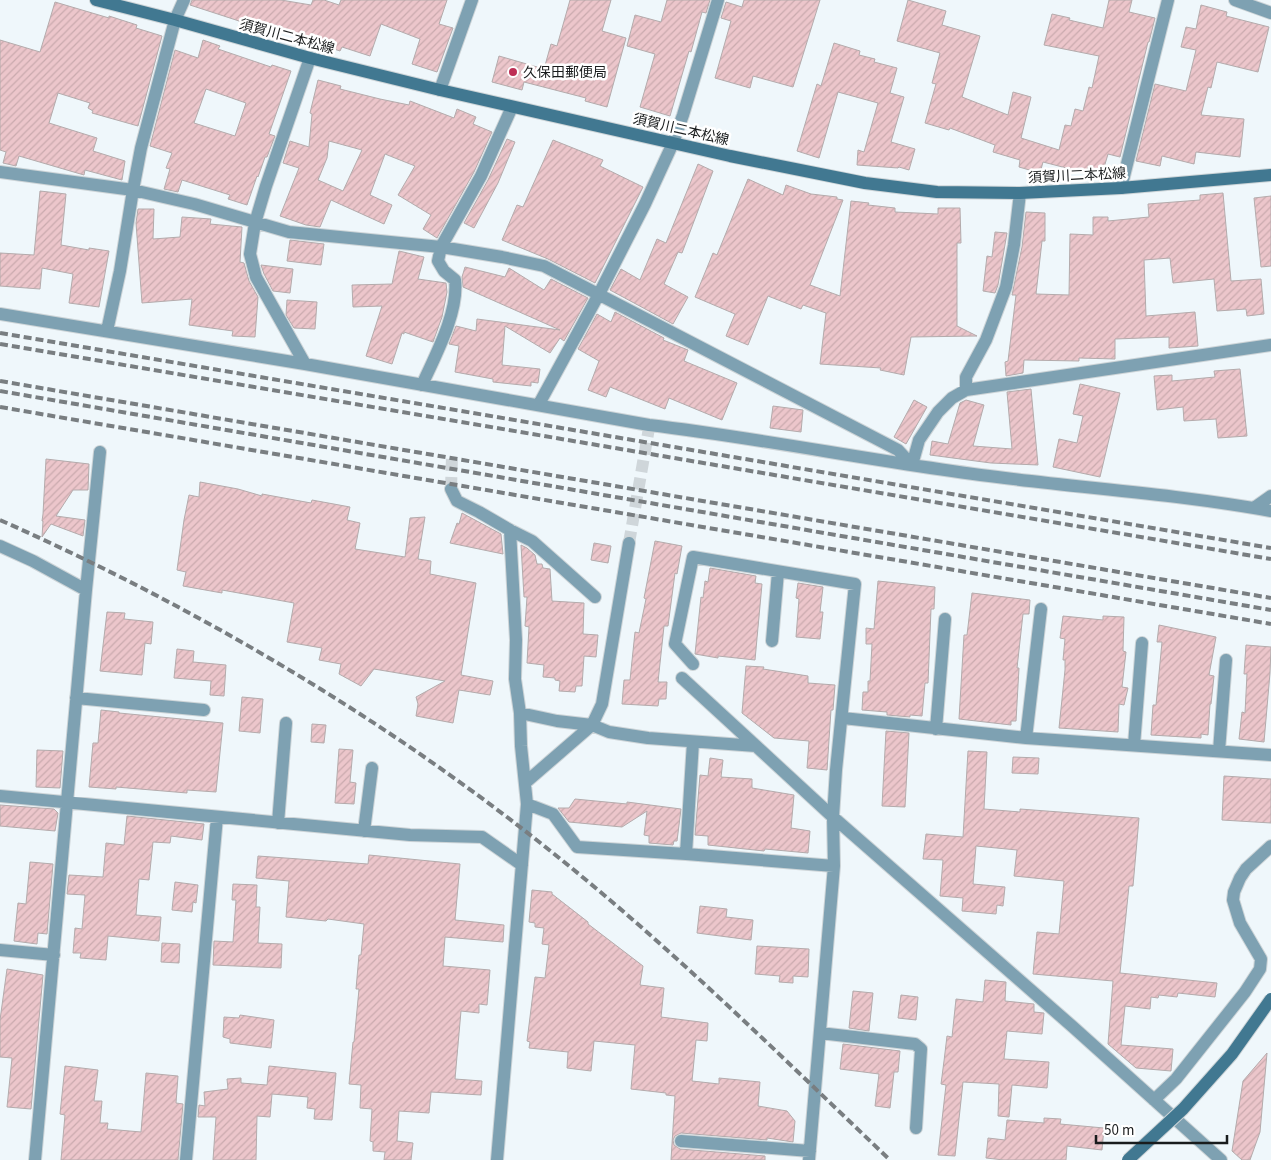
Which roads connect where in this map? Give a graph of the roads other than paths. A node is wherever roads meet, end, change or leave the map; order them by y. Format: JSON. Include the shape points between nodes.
{"nodes":[{"id":1,"x":96,"y":0,"type":"edge"},
{"id":2,"x":184,"y":0,"type":"edge"},
{"id":3,"x":472,"y":0,"type":"edge"},
{"id":4,"x":718,"y":0,"type":"edge"},
{"id":5,"x":1168,"y":0,"type":"edge"},
{"id":6,"x":1235,"y":0,"type":"edge"},
{"id":7,"x":1271,"y":13,"type":"edge"},
{"id":8,"x":175,"y":20,"type":"junction"},
{"id":9,"x":310,"y":58,"type":"junction"},
{"id":10,"x":440,"y":90,"type":"junction"},
{"id":11,"x":512,"y":106,"type":"junction"},
{"id":12,"x":673,"y":143,"type":"junction"},
{"id":13,"x":0,"y":172,"type":"edge"},
{"id":14,"x":1271,"y":175,"type":"edge"},
{"id":15,"x":1121,"y":188,"type":"junction"},
{"id":16,"x":133,"y":190,"type":"junction"},
{"id":17,"x":1020,"y":193,"type":"junction"},
{"id":18,"x":255,"y":223,"type":"junction"},
{"id":19,"x":441,"y":247,"type":"junction"},
{"id":20,"x":599,"y":294,"type":"junction"},
{"id":21,"x":0,"y":314,"type":"edge"},
{"id":22,"x":108,"y":330,"type":"junction"},
{"id":23,"x":1271,"y":345,"type":"edge"},
{"id":24,"x":305,"y":364,"type":"junction"},
{"id":25,"x":422,"y":385,"type":"junction"},
{"id":26,"x":966,"y":390,"type":"junction"},
{"id":27,"x":539,"y":404,"type":"junction"},
{"id":28,"x":100,"y":452,"type":"dead end"},
{"id":29,"x":912,"y":465,"type":"junction"},
{"id":30,"x":451,"y":489,"type":"tunnel mouth"},
{"id":31,"x":1271,"y":496,"type":"edge"},
{"id":32,"x":1254,"y":508,"type":"junction"},
{"id":33,"x":1271,"y":511,"type":"edge"},
{"id":34,"x":510,"y":530,"type":"junction"},
{"id":35,"x":629,"y":543,"type":"tunnel mouth"},
{"id":36,"x":0,"y":546,"type":"edge"},
{"id":37,"x":778,"y":572,"type":"junction"},
{"id":38,"x":86,"y":590,"type":"junction"},
{"id":39,"x":595,"y":597,"type":"dead end"},
{"id":40,"x":1041,"y":609,"type":"dead end"},
{"id":41,"x":946,"y":619,"type":"dead end"},
{"id":42,"x":772,"y":641,"type":"dead end"},
{"id":43,"x":1142,"y":643,"type":"dead end"},
{"id":44,"x":1226,"y":660,"type":"dead end"},
{"id":45,"x":693,"y":664,"type":"dead end"},
{"id":46,"x":682,"y":678,"type":"dead end"},
{"id":47,"x":76,"y":698,"type":"junction"},
{"id":48,"x":204,"y":710,"type":"dead end"},
{"id":49,"x":520,"y":713,"type":"junction"},
{"id":50,"x":843,"y":718,"type":"junction"},
{"id":51,"x":286,"y":723,"type":"dead end"},
{"id":52,"x":592,"y":724,"type":"junction"},
{"id":53,"x":936,"y":729,"type":"junction"},
{"id":54,"x":1026,"y":738,"type":"junction"},
{"id":55,"x":693,"y":742,"type":"junction"},
{"id":56,"x":1134,"y":745,"type":"junction"},
{"id":57,"x":756,"y":746,"type":"junction"},
{"id":58,"x":1219,"y":751,"type":"junction"},
{"id":59,"x":1271,"y":755,"type":"edge"},
{"id":60,"x":372,"y":768,"type":"dead end"},
{"id":61,"x":525,"y":783,"type":"junction"},
{"id":62,"x":0,"y":796,"type":"edge"},
{"id":63,"x":68,"y":802,"type":"junction"},
{"id":64,"x":527,"y":804,"type":"junction"},
{"id":65,"x":217,"y":817,"type":"junction"},
{"id":66,"x":834,"y":817,"type":"junction"},
{"id":67,"x":278,"y":823,"type":"junction"},
{"id":68,"x":364,"y":831,"type":"junction"},
{"id":69,"x":1271,"y":846,"type":"edge"},
{"id":70,"x":686,"y":854,"type":"junction"},
{"id":71,"x":522,"y":865,"type":"junction"},
{"id":72,"x":834,"y":866,"type":"junction"},
{"id":73,"x":0,"y":950,"type":"edge"},
{"id":74,"x":54,"y":955,"type":"junction"},
{"id":75,"x":1271,"y":999,"type":"edge"},
{"id":76,"x":820,"y":1034,"type":"junction"},
{"id":77,"x":1154,"y":1100,"type":"junction"},
{"id":78,"x":916,"y":1128,"type":"dead end"},
{"id":79,"x":681,"y":1141,"type":"dead end"},
{"id":80,"x":809,"y":1156,"type":"edge"},
{"id":81,"x":35,"y":1160,"type":"edge"},
{"id":82,"x":186,"y":1160,"type":"edge"},
{"id":83,"x":497,"y":1160,"type":"edge"},
{"id":84,"x":1128,"y":1160,"type":"edge"},
{"id":85,"x":1221,"y":1160,"type":"edge"}],
"edges":[{"from":1,"to":8,"type":"main road","name":"須賀川二本松線"},
{"from":2,"to":8,"type":"street"},
{"from":3,"to":10,"type":"street"},
{"from":4,"to":12,"type":"street"},
{"from":5,"to":15,"type":"street"},
{"from":6,"to":7,"type":"street"},
{"from":8,"to":9,"type":"main road","name":"須賀川二本松線"},
{"from":8,"to":16,"type":"street"},
{"from":9,"to":10,"type":"main road","name":"須賀川二本松線"},
{"from":9,"to":18,"type":"street"},
{"from":10,"to":11,"type":"main road","name":"須賀川二本松線"},
{"from":11,"to":12,"type":"main road","name":"須賀川二本松線"},
{"from":11,"to":19,"type":"street","via":[[481,176]]},
{"from":12,"to":17,"type":"main road","name":"須賀川二本松線","via":[[865,182],[937,192]]},
{"from":12,"to":20,"type":"street"},
{"from":13,"to":16,"type":"street"},
{"from":14,"to":15,"type":"main road","name":"須賀川二本松線"},
{"from":15,"to":17,"type":"main road","name":"須賀川二本松線"},
{"from":16,"to":18,"type":"street"},
{"from":16,"to":22,"type":"street"},
{"from":17,"to":26,"type":"street","via":[[1006,287],[986,340],[966,377]]},
{"from":18,"to":19,"type":"street","via":[[289,232]]},
{"from":18,"to":24,"type":"street","via":[[250,254],[256,277]]},
{"from":19,"to":20,"type":"street","via":[[544,266]]},
{"from":19,"to":25,"type":"street","via":[[438,261],[455,280],[456,292],[446,332]]},
{"from":20,"to":27,"type":"street"},
{"from":20,"to":29,"type":"street","via":[[898,450]]},
{"from":21,"to":22,"type":"street"},
{"from":22,"to":24,"type":"street"},
{"from":23,"to":26,"type":"street"},
{"from":24,"to":25,"type":"street"},
{"from":25,"to":27,"type":"street"},
{"from":26,"to":29,"type":"street","via":[[938,412],[919,440]]},
{"from":27,"to":29,"type":"street","via":[[649,427],[703,431]]},
{"from":28,"to":38,"type":"street"},
{"from":29,"to":32,"type":"street"},
{"from":30,"to":34,"type":"street","via":[[457,501]]},
{"from":31,"to":32,"type":"street"},
{"from":32,"to":33,"type":"street"},
{"from":34,"to":39,"type":"street","via":[[532,541]]},
{"from":34,"to":49,"type":"street","via":[[515,679]]},
{"from":35,"to":52,"type":"street","via":[[602,704]]},
{"from":36,"to":38,"type":"street"},
{"from":37,"to":42,"type":"street"},
{"from":37,"to":45,"type":"street","via":[[692,557],[675,644]]},
{"from":37,"to":50,"type":"street","via":[[855,584]]},
{"from":38,"to":47,"type":"street"},
{"from":40,"to":54,"type":"street"},
{"from":41,"to":53,"type":"street"},
{"from":43,"to":56,"type":"street"},
{"from":44,"to":58,"type":"street"},
{"from":46,"to":57,"type":"street"},
{"from":47,"to":48,"type":"street"},
{"from":47,"to":63,"type":"street"},
{"from":49,"to":52,"type":"street"},
{"from":49,"to":61,"type":"street"},
{"from":50,"to":53,"type":"street"},
{"from":50,"to":66,"type":"street"},
{"from":51,"to":67,"type":"street"},
{"from":52,"to":55,"type":"street","via":[[609,732]]},
{"from":52,"to":61,"type":"street"},
{"from":53,"to":54,"type":"street"},
{"from":54,"to":56,"type":"street"},
{"from":55,"to":57,"type":"street"},
{"from":55,"to":70,"type":"street"},
{"from":56,"to":58,"type":"street"},
{"from":57,"to":66,"type":"street"},
{"from":58,"to":59,"type":"street"},
{"from":60,"to":68,"type":"street"},
{"from":61,"to":64,"type":"street"},
{"from":62,"to":63,"type":"street"},
{"from":63,"to":65,"type":"street"},
{"from":63,"to":74,"type":"street"},
{"from":64,"to":70,"type":"street","via":[[553,814],[577,847]]},
{"from":64,"to":71,"type":"street"},
{"from":65,"to":67,"type":"street"},
{"from":65,"to":82,"type":"street"},
{"from":66,"to":72,"type":"street"},
{"from":66,"to":77,"type":"street"},
{"from":67,"to":68,"type":"street"},
{"from":68,"to":71,"type":"street","via":[[482,837]]},
{"from":69,"to":77,"type":"street","via":[[1246,869],[1233,900],[1240,923],[1261,959],[1260,969],[1176,1079]]},
{"from":70,"to":72,"type":"street"},
{"from":71,"to":83,"type":"street"},
{"from":72,"to":76,"type":"street"},
{"from":73,"to":74,"type":"street"},
{"from":74,"to":81,"type":"street"},
{"from":75,"to":84,"type":"main road","bridge":true,"via":[[1232,1054],[1183,1109]]},
{"from":76,"to":78,"type":"street","via":[[915,1044],[921,1049]]},
{"from":76,"to":80,"type":"street"},
{"from":77,"to":85,"type":"street"},
{"from":79,"to":80,"type":"street"}]}
